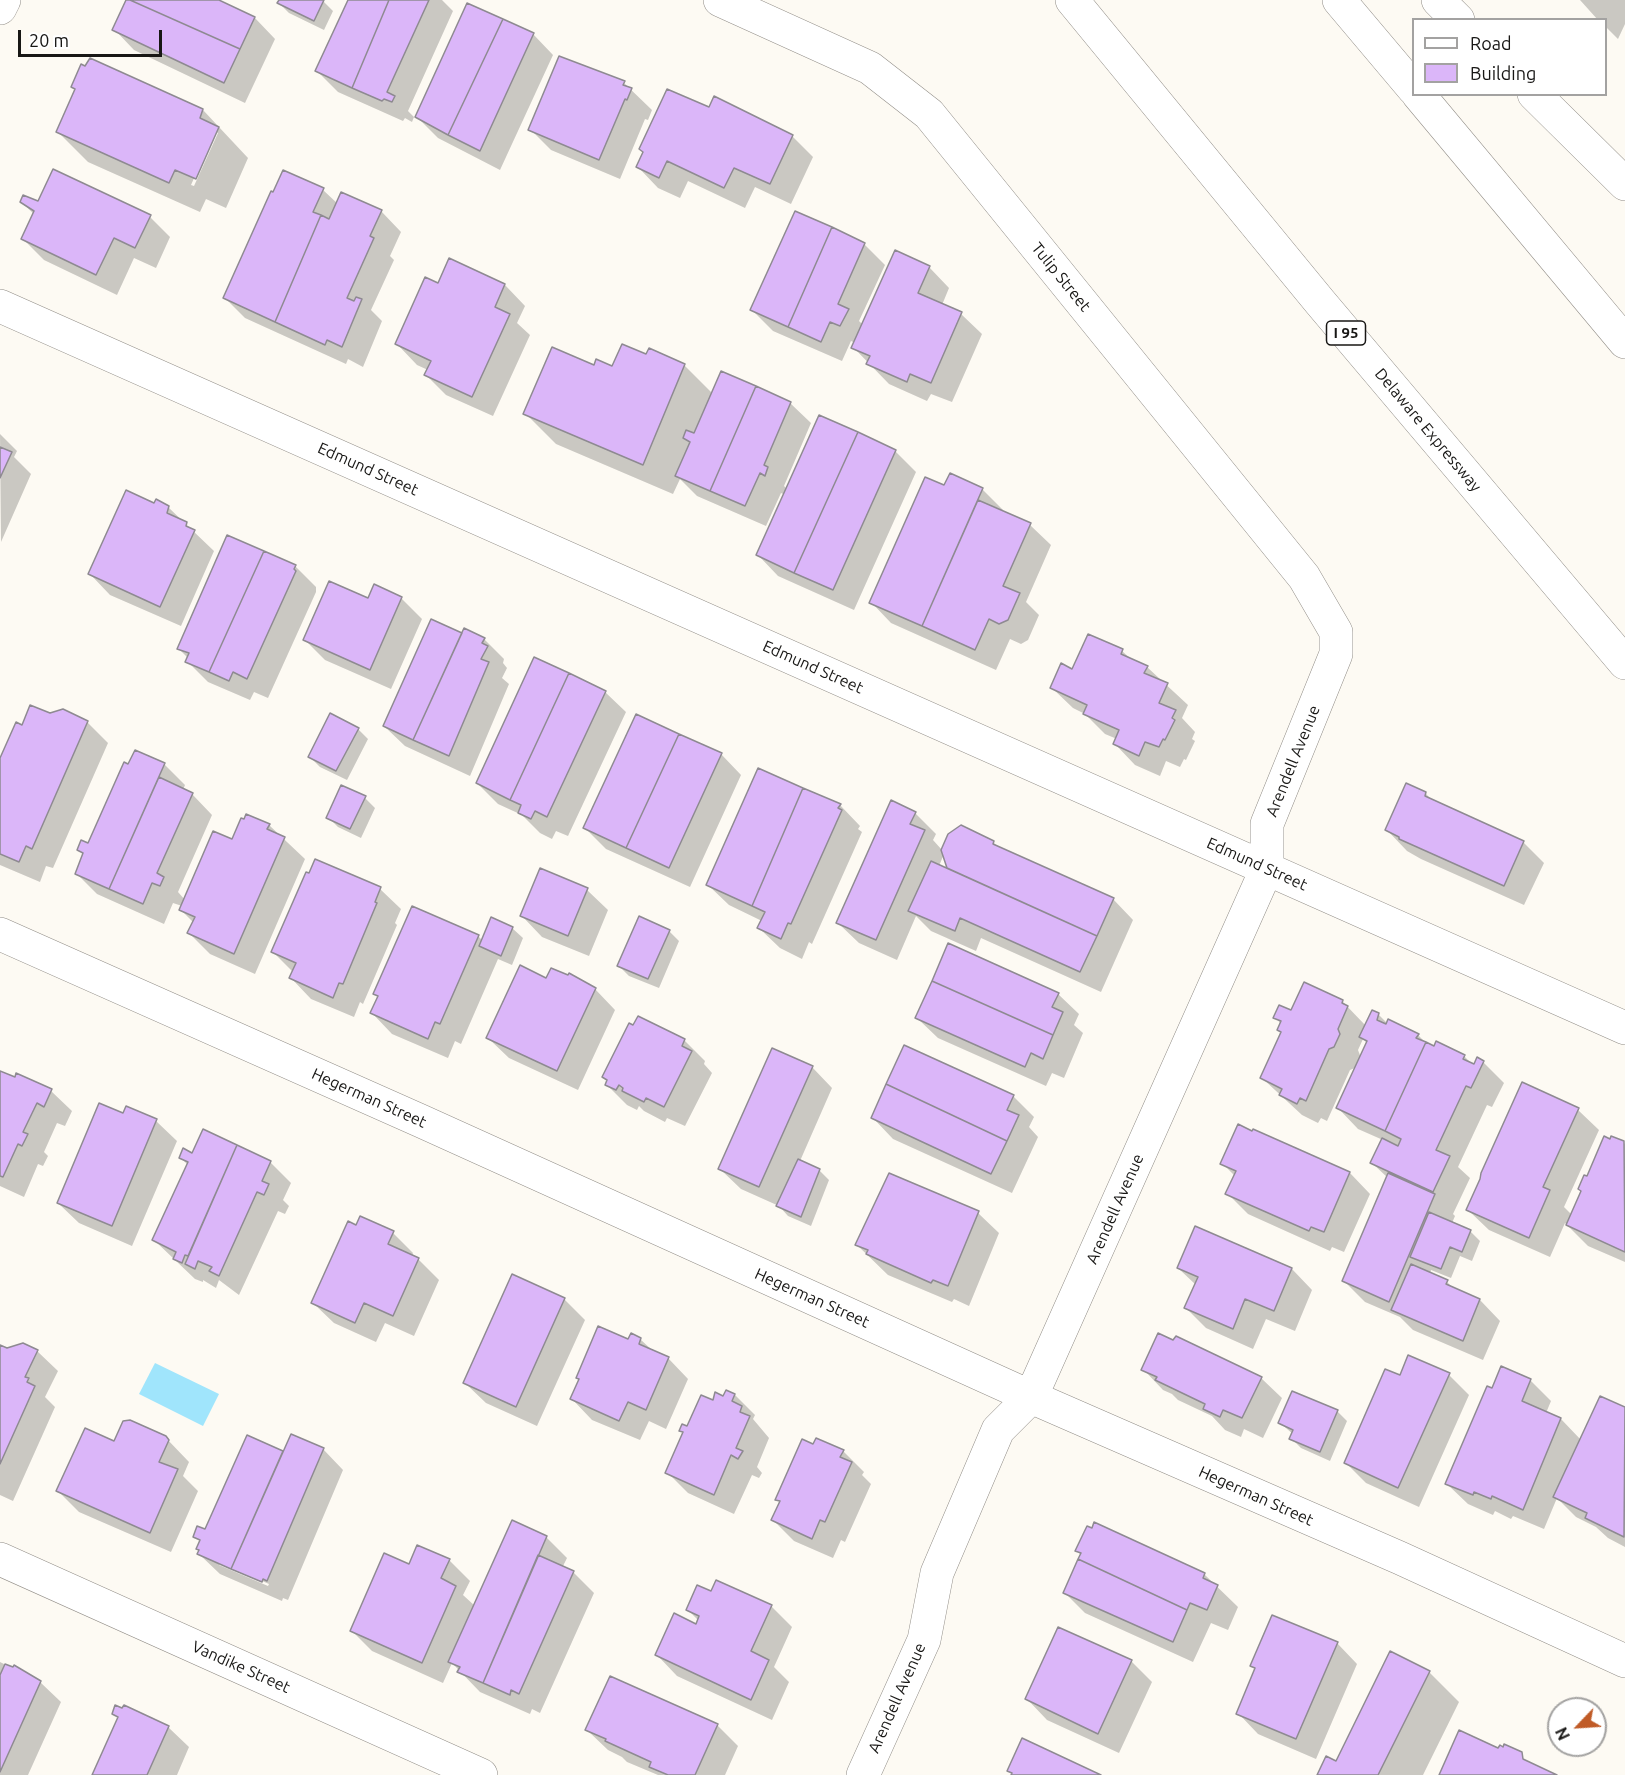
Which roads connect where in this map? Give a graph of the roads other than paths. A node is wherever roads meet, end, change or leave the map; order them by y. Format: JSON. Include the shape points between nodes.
{"nodes":[{"id":1,"x":3,"y":0,"type":"edge"},
{"id":2,"x":720,"y":0,"type":"edge"},
{"id":3,"x":1072,"y":0,"type":"edge"},
{"id":4,"x":1339,"y":0,"type":"edge"},
{"id":5,"x":1438,"y":0,"type":"edge"},
{"id":6,"x":0,"y":8,"type":"edge"},
{"id":7,"x":1456,"y":18,"type":"edge"},
{"id":8,"x":1412,"y":88,"type":"edge"},
{"id":9,"x":1420,"y":96,"type":"edge"},
{"id":10,"x":1536,"y":96,"type":"edge"},
{"id":11,"x":1625,"y":184,"type":"edge"},
{"id":12,"x":0,"y":306,"type":"edge"},
{"id":13,"x":1625,"y":342,"type":"edge"},
{"id":14,"x":1336,"y":632,"type":"joint"},
{"id":15,"x":1625,"y":663,"type":"edge"},
{"id":16,"x":1267,"y":868,"type":"junction"},
{"id":17,"x":0,"y":934,"type":"edge"},
{"id":18,"x":1625,"y":1028,"type":"edge"},
{"id":19,"x":1031,"y":1397,"type":"junction"},
{"id":20,"x":0,"y":1559,"type":"edge"},
{"id":21,"x":1625,"y":1661,"type":"edge"},
{"id":22,"x":481,"y":1775,"type":"edge"},
{"id":23,"x":863,"y":1775,"type":"edge"}],
"edges":[{"from":1,"to":6,"type":"main road"},
{"from":2,"to":14,"type":"main road","name":"Tulip Street","via":[[870,68],[929,114],[1304,577]]},
{"from":3,"to":15,"type":"main road","name":"Delaware Expressway","number":"I 95"},
{"from":4,"to":8,"type":"main road"},
{"from":5,"to":7,"type":"main road"},
{"from":9,"to":13,"type":"main road"},
{"from":10,"to":11,"type":"main road"},
{"from":12,"to":16,"type":"main road","name":"Edmund Street"},
{"from":14,"to":16,"type":"main road","name":"Arendell Avenue","via":[[1336,654],[1267,824]]},
{"from":16,"to":18,"type":"main road","name":"Edmund Street"},
{"from":16,"to":19,"type":"main road","name":"Arendell Avenue"},
{"from":17,"to":19,"type":"main road","name":"Hegerman Street"},
{"from":19,"to":21,"type":"main road","name":"Hegerman Street"},
{"from":19,"to":23,"type":"main road","name":"Arendell Avenue","via":[[998,1430],[938,1573],[924,1640]]},
{"from":20,"to":22,"type":"main road","name":"Vandike Street"}]}
